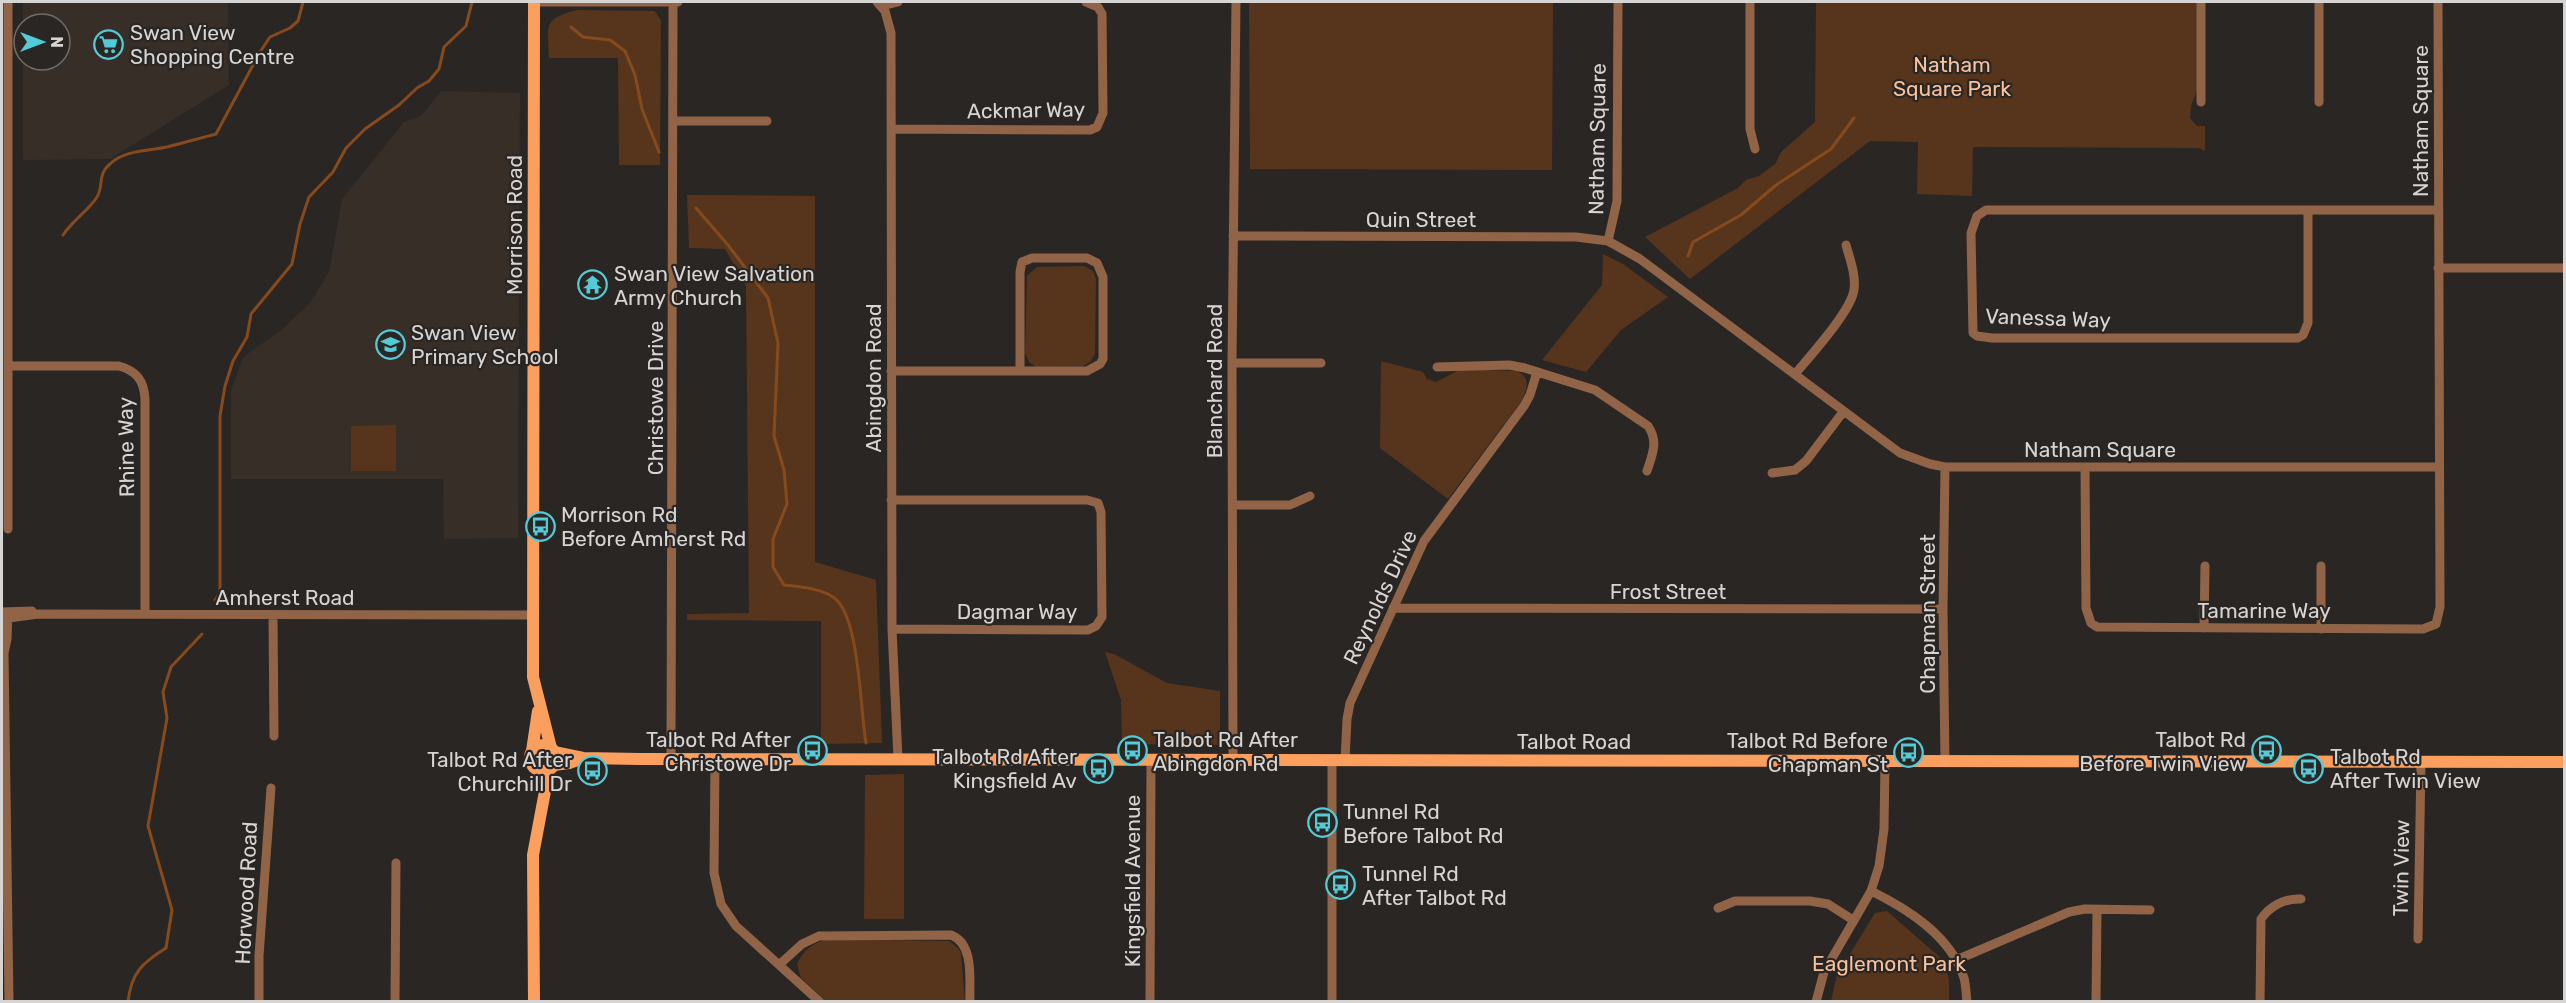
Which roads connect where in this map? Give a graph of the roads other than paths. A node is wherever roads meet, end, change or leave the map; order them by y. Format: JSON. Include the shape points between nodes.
{"nodes":[{"id":1,"x":8,"y":2,"type":"edge"},
{"id":2,"x":534,"y":2,"type":"edge"},
{"id":3,"x":674,"y":2,"type":"edge"},
{"id":4,"x":679,"y":2,"type":"edge"},
{"id":5,"x":898,"y":2,"type":"edge"},
{"id":6,"x":1086,"y":2,"type":"edge"},
{"id":7,"x":1236,"y":2,"type":"edge"},
{"id":8,"x":1618,"y":2,"type":"edge"},
{"id":9,"x":1750,"y":2,"type":"edge"},
{"id":10,"x":2201,"y":2,"type":"edge"},
{"id":11,"x":2319,"y":2,"type":"edge"},
{"id":12,"x":2438,"y":2,"type":"edge"},
{"id":13,"x":880,"y":4,"type":"edge"},
{"id":14,"x":2201,"y":102,"type":"dead end"},
{"id":15,"x":2319,"y":102,"type":"dead end"},
{"id":16,"x":674,"y":121,"type":"junction"},
{"id":17,"x":766,"y":121,"type":"dead end"},
{"id":18,"x":891,"y":129,"type":"junction"},
{"id":19,"x":1755,"y":149,"type":"dead end"},
{"id":20,"x":5,"y":193,"type":"edge"},
{"id":21,"x":2308,"y":210,"type":"junction"},
{"id":22,"x":2438,"y":210,"type":"junction"},
{"id":23,"x":1233,"y":236,"type":"junction"},
{"id":24,"x":1608,"y":241,"type":"junction"},
{"id":25,"x":1846,"y":245,"type":"dead end"},
{"id":26,"x":2438,"y":268,"type":"junction"},
{"id":27,"x":2565,"y":268,"type":"edge"},
{"id":28,"x":1232,"y":363,"type":"junction"},
{"id":29,"x":1321,"y":363,"type":"dead end"},
{"id":30,"x":8,"y":366,"type":"junction"},
{"id":31,"x":1437,"y":367,"type":"dead end"},
{"id":32,"x":891,"y":371,"type":"junction"},
{"id":33,"x":1020,"y":371,"type":"junction"},
{"id":34,"x":1537,"y":372,"type":"junction"},
{"id":35,"x":1796,"y":374,"type":"junction"},
{"id":36,"x":1843,"y":412,"type":"junction"},
{"id":37,"x":1945,"y":466,"type":"junction"},
{"id":38,"x":2085,"y":467,"type":"junction"},
{"id":39,"x":2438,"y":467,"type":"junction"},
{"id":40,"x":1647,"y":471,"type":"dead end"},
{"id":41,"x":1772,"y":473,"type":"dead end"},
{"id":42,"x":5,"y":492,"type":"edge"},
{"id":43,"x":1310,"y":496,"type":"dead end"},
{"id":44,"x":891,"y":500,"type":"junction"},
{"id":45,"x":1233,"y":504,"type":"junction"},
{"id":46,"x":8,"y":529,"type":"dead end"},
{"id":47,"x":2205,"y":566,"type":"dead end"},
{"id":48,"x":2321,"y":566,"type":"dead end"},
{"id":49,"x":1393,"y":608,"type":"junction"},
{"id":50,"x":1943,"y":609,"type":"junction"},
{"id":51,"x":145,"y":614,"type":"junction"},
{"id":52,"x":5,"y":615,"type":"edge"},
{"id":53,"x":273,"y":615,"type":"junction"},
{"id":54,"x":532,"y":615,"type":"junction"},
{"id":55,"x":2204,"y":628,"type":"junction"},
{"id":56,"x":892,"y":629,"type":"junction"},
{"id":57,"x":2321,"y":629,"type":"junction"},
{"id":58,"x":3,"y":651,"type":"edge"},
{"id":59,"x":538,"y":700,"type":"junction"},
{"id":60,"x":274,"y":736,"type":"dead end"},
{"id":61,"x":532,"y":751,"type":"junction"},
{"id":62,"x":552,"y":759,"type":"junction"},
{"id":63,"x":671,"y":759,"type":"junction"},
{"id":64,"x":715,"y":759,"type":"junction"},
{"id":65,"x":898,"y":759,"type":"junction"},
{"id":66,"x":1151,"y":760,"type":"junction"},
{"id":67,"x":1233,"y":760,"type":"junction"},
{"id":68,"x":1332,"y":760,"type":"junction"},
{"id":69,"x":1346,"y":760,"type":"junction"},
{"id":70,"x":1885,"y":761,"type":"junction"},
{"id":71,"x":1945,"y":762,"type":"junction"},
{"id":72,"x":2421,"y":762,"type":"junction"},
{"id":73,"x":2565,"y":762,"type":"edge"},
{"id":74,"x":534,"y":768,"type":"junction"},
{"id":75,"x":271,"y":788,"type":"dead end"},
{"id":76,"x":543,"y":800,"type":"junction"},
{"id":77,"x":396,"y":862,"type":"dead end"},
{"id":78,"x":1871,"y":891,"type":"junction"},
{"id":79,"x":2301,"y":899,"type":"dead end"},
{"id":80,"x":1718,"y":908,"type":"dead end"},
{"id":81,"x":2097,"y":910,"type":"junction"},
{"id":82,"x":2150,"y":910,"type":"dead end"},
{"id":83,"x":1852,"y":920,"type":"junction"},
{"id":84,"x":2418,"y":939,"type":"dead end"},
{"id":85,"x":1954,"y":958,"type":"junction"},
{"id":86,"x":780,"y":964,"type":"junction"},
{"id":87,"x":9,"y":1002,"type":"edge"},
{"id":88,"x":259,"y":1002,"type":"edge"},
{"id":89,"x":395,"y":1002,"type":"edge"},
{"id":90,"x":534,"y":1002,"type":"edge"},
{"id":91,"x":819,"y":1002,"type":"edge"},
{"id":92,"x":970,"y":1002,"type":"edge"},
{"id":93,"x":1150,"y":1002,"type":"edge"},
{"id":94,"x":1332,"y":1002,"type":"edge"},
{"id":95,"x":1816,"y":1002,"type":"edge"},
{"id":96,"x":1967,"y":1002,"type":"edge"},
{"id":97,"x":2096,"y":1002,"type":"edge"},
{"id":98,"x":2260,"y":1002,"type":"edge"}],
"edges":[{"from":1,"to":20,"type":"street"},
{"from":2,"to":3,"type":"street"},
{"from":2,"to":54,"type":"main road","name":"Morrison Road"},
{"from":3,"to":4,"type":"street"},
{"from":3,"to":16,"type":"street","name":"Christowe Drive"},
{"from":5,"to":13,"type":"street"},
{"from":6,"to":18,"type":"street","name":"Ackmar Way","via":[[1098,7],[1102,14],[1103,113],[1097,127]]},
{"from":7,"to":23,"type":"street","name":"Blanchard Road"},
{"from":8,"to":24,"type":"street","name":"Natham Square","via":[[1617,201]]},
{"from":9,"to":19,"type":"street","via":[[1750,129]]},
{"from":10,"to":14,"type":"street"},
{"from":11,"to":15,"type":"street"},
{"from":12,"to":22,"type":"street","name":"Natham Square"},
{"from":13,"to":18,"type":"street","name":"Abingdon Road","via":[[891,33]]},
{"from":16,"to":17,"type":"street"},
{"from":16,"to":63,"type":"street","name":"Christowe Drive"},
{"from":18,"to":32,"type":"street","name":"Abingdon Road"},
{"from":20,"to":30,"type":"street"},
{"from":21,"to":21,"type":"street","name":"Vanessa Way","via":[[1986,210],[1977,216],[1971,233],[1973,333],[1992,338],[2298,338],[2308,323]]},
{"from":21,"to":22,"type":"street","name":"Vanessa Way"},
{"from":22,"to":26,"type":"street","name":"Natham Square"},
{"from":23,"to":24,"type":"street","name":"Quin Street","via":[[1576,237]]},
{"from":23,"to":28,"type":"street","name":"Blanchard Road"},
{"from":24,"to":35,"type":"street","name":"Natham Square","via":[[1640,259]]},
{"from":25,"to":35,"type":"street","via":[[1854,270],[1852,297]]},
{"from":26,"to":27,"type":"street"},
{"from":26,"to":39,"type":"street","name":"Natham Square"},
{"from":28,"to":29,"type":"street"},
{"from":28,"to":45,"type":"street","name":"Blanchard Road"},
{"from":30,"to":42,"type":"street"},
{"from":30,"to":51,"type":"street","name":"Rhine Way","via":[[119,366],[139,377],[145,399]]},
{"from":31,"to":34,"type":"street","via":[[1509,365]]},
{"from":32,"to":33,"type":"street"},
{"from":32,"to":44,"type":"street","name":"Abingdon Road"},
{"from":33,"to":33,"type":"street","via":[[1087,371],[1100,364],[1103,277],[1097,263],[1087,258],[1032,258],[1022,262]]},
{"from":34,"to":40,"type":"street","via":[[1595,390],[1648,426],[1655,442]]},
{"from":34,"to":49,"type":"street","name":"Reynolds Drive","via":[[1524,406],[1424,541]]},
{"from":35,"to":36,"type":"street","name":"Natham Square"},
{"from":36,"to":37,"type":"street","name":"Natham Square","via":[[1900,453]]},
{"from":36,"to":41,"type":"street","via":[[1796,470]]},
{"from":37,"to":38,"type":"street","name":"Natham Square"},
{"from":37,"to":50,"type":"street","name":"Chapman Street"},
{"from":38,"to":39,"type":"street","name":"Natham Square"},
{"from":38,"to":55,"type":"street","name":"Tamarine Way","via":[[2085,608],[2091,623],[2106,629]]},
{"from":39,"to":57,"type":"street","name":"Tamarine Way","via":[[2440,607],[2436,624],[2423,629]]},
{"from":42,"to":46,"type":"street"},
{"from":43,"to":45,"type":"street","via":[[1290,504]]},
{"from":44,"to":56,"type":"street","name":"Abingdon Road"},
{"from":44,"to":56,"type":"street","name":"Dagmar Way","via":[[1098,503],[1102,617],[1088,630]]},
{"from":45,"to":67,"type":"street","name":"Blanchard Road"},
{"from":47,"to":55,"type":"street"},
{"from":48,"to":57,"type":"street"},
{"from":49,"to":50,"type":"street","name":"Frost Street"},
{"from":49,"to":69,"type":"street","name":"Reynolds Drive","via":[[1350,703]]},
{"from":50,"to":71,"type":"street","name":"Chapman Street"},
{"from":51,"to":52,"type":"street","name":"Amherst Road","via":[[38,614],[29,610]]},
{"from":51,"to":53,"type":"street","name":"Amherst Road"},
{"from":52,"to":58,"type":"street","via":[[7,639]]},
{"from":53,"to":54,"type":"street","name":"Amherst Road"},
{"from":53,"to":60,"type":"street"},
{"from":54,"to":59,"type":"main road","name":"Morrison Road","via":[[533,677]]},
{"from":55,"to":57,"type":"street","name":"Tamarine Way"},
{"from":56,"to":65,"type":"street","name":"Abingdon Road"},
{"from":58,"to":87,"type":"street"},
{"from":59,"to":61,"type":"main road","name":"Morrison Road"},
{"from":59,"to":62,"type":"main road","name":"Morrison Road"},
{"from":61,"to":62,"type":"main road","via":[[541,745]]},
{"from":61,"to":74,"type":"main road","name":"Morrison Road","via":[[530,760]]},
{"from":62,"to":63,"type":"main road","name":"Talbot Road"},
{"from":62,"to":74,"type":"main road","via":[[539,771]]},
{"from":62,"to":76,"type":"main road","name":"Morrison Road"},
{"from":63,"to":64,"type":"main road","name":"Talbot Road"},
{"from":64,"to":65,"type":"main road","name":"Talbot Road"},
{"from":64,"to":86,"type":"street","via":[[714,873],[718,896],[736,926]]},
{"from":65,"to":66,"type":"main road","name":"Talbot Road"},
{"from":66,"to":67,"type":"main road","name":"Talbot Road"},
{"from":66,"to":93,"type":"street","name":"Kingsfield Avenue"},
{"from":67,"to":68,"type":"main road","name":"Talbot Road"},
{"from":68,"to":69,"type":"main road","name":"Talbot Road"},
{"from":68,"to":94,"type":"street"},
{"from":69,"to":70,"type":"main road","name":"Talbot Road"},
{"from":70,"to":71,"type":"main road","name":"Talbot Road"},
{"from":70,"to":78,"type":"street","via":[[1883,838]]},
{"from":71,"to":72,"type":"main road","name":"Talbot Road"},
{"from":72,"to":73,"type":"main road","name":"Talbot Road"},
{"from":72,"to":84,"type":"street","name":"Twin View"},
{"from":74,"to":76,"type":"main road","name":"Morrison Road"},
{"from":75,"to":88,"type":"street","name":"Horwood Road"},
{"from":76,"to":90,"type":"main road","name":"Morrison Road","via":[[533,855]]},
{"from":77,"to":89,"type":"street"},
{"from":78,"to":83,"type":"street"},
{"from":78,"to":85,"type":"street","via":[[1927,924]]},
{"from":79,"to":98,"type":"street","via":[[2286,900],[2266,912],[2260,927]]},
{"from":80,"to":83,"type":"street","via":[[1735,901],[1810,901],[1828,904]]},
{"from":81,"to":82,"type":"street"},
{"from":81,"to":85,"type":"street","via":[[2070,912]]},
{"from":81,"to":97,"type":"street"},
{"from":83,"to":95,"type":"street","via":[[1824,972]]},
{"from":85,"to":96,"type":"street","via":[[1964,978]]},
{"from":86,"to":91,"type":"street"},
{"from":86,"to":92,"type":"street","via":[[802,944],[819,936],[951,935],[959,940],[968,956]]}]}
